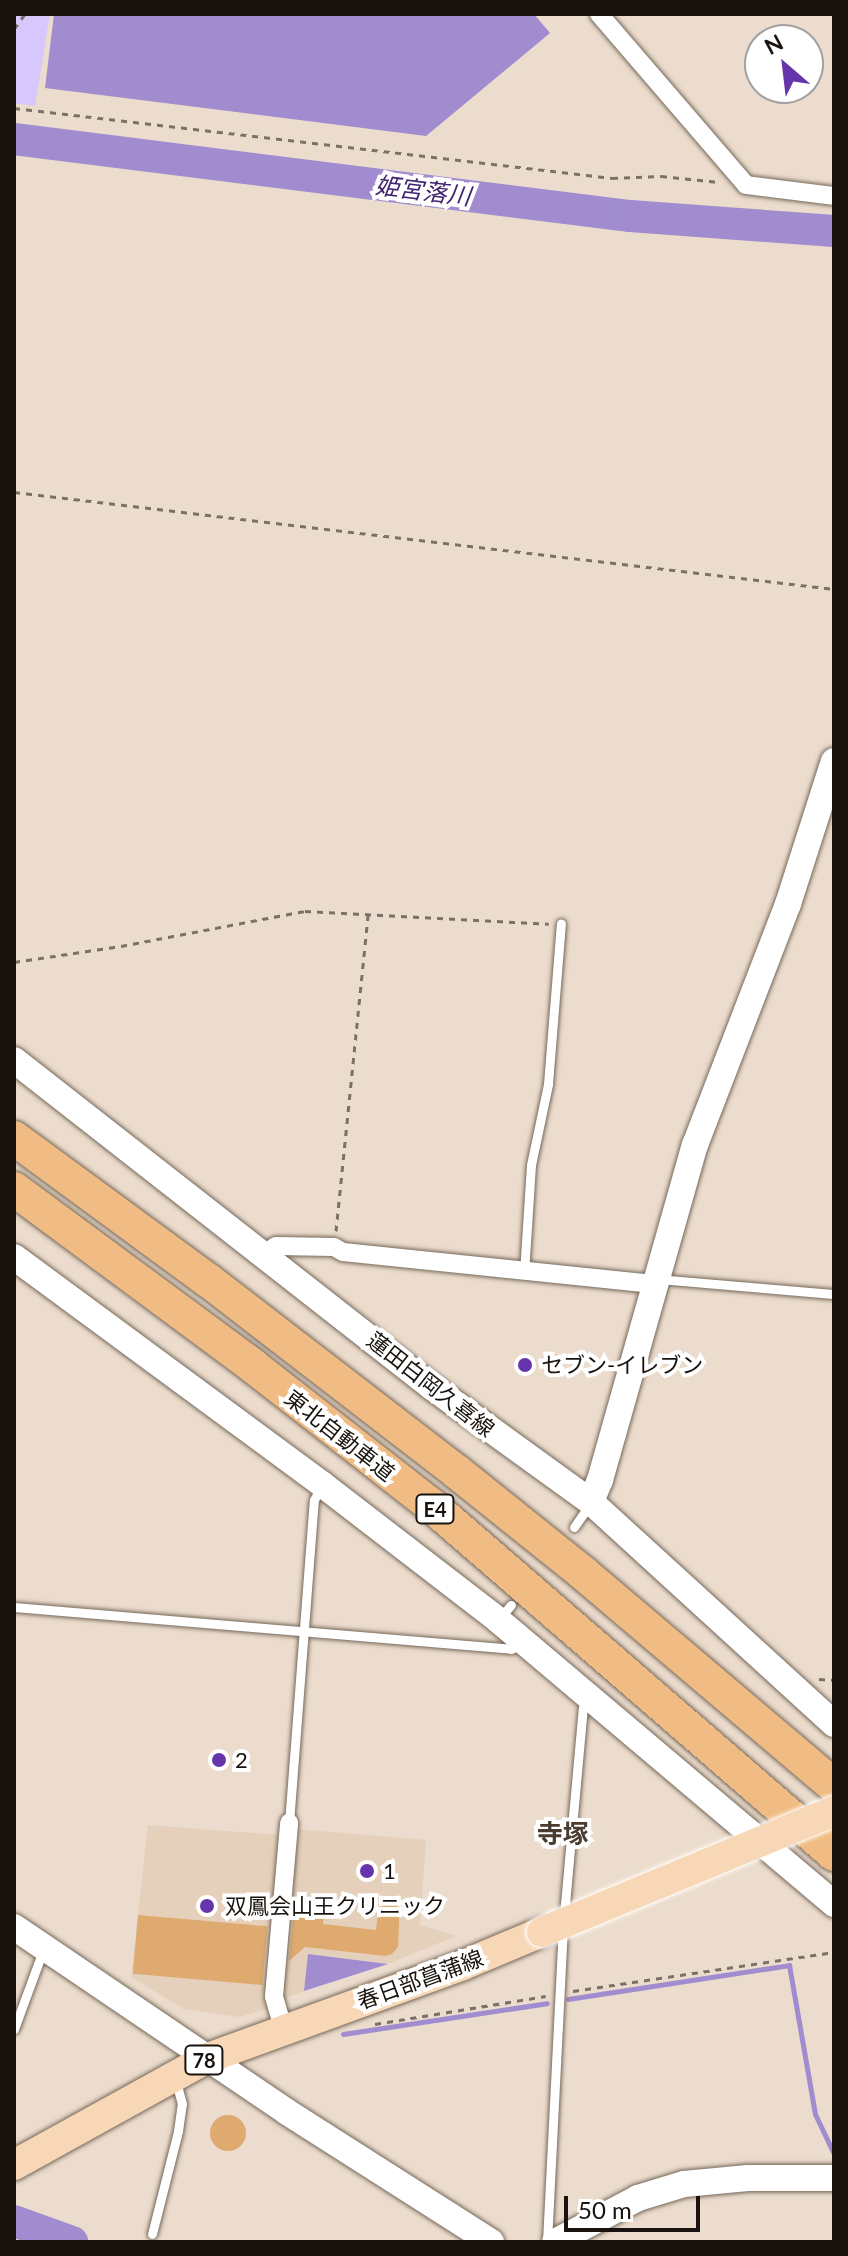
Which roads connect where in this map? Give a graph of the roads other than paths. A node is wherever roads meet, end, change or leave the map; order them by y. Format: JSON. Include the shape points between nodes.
{"nodes":[{"id":1,"x":599,"y":14,"type":"edge"},
{"id":2,"x":834,"y":196,"type":"edge"},
{"id":3,"x":834,"y":761,"type":"edge"},
{"id":4,"x":561,"y":924,"type":"road end"},
{"id":5,"x":14,"y":1060,"type":"edge"},
{"id":6,"x":14,"y":1138,"type":"edge"},
{"id":7,"x":14,"y":1189,"type":"edge"},
{"id":8,"x":264,"y":1254,"type":"junction"},
{"id":9,"x":14,"y":1257,"type":"edge"},
{"id":10,"x":524,"y":1273,"type":"junction"},
{"id":11,"x":654,"y":1282,"type":"junction"},
{"id":12,"x":834,"y":1294,"type":"edge"},
{"id":13,"x":323,"y":1485,"type":"junction"},
{"id":14,"x":591,"y":1502,"type":"junction"},
{"id":15,"x":574,"y":1527,"type":"dead end"},
{"id":16,"x":14,"y":1607,"type":"edge"},
{"id":17,"x":306,"y":1632,"type":"junction"},
{"id":18,"x":523,"y":1643,"type":"junction"},
{"id":19,"x":591,"y":1698,"type":"junction"},
{"id":20,"x":834,"y":1724,"type":"edge"},
{"id":21,"x":834,"y":1786,"type":"edge"},
{"id":22,"x":834,"y":1811,"type":"edge"},
{"id":23,"x":289,"y":1823,"type":"joint"},
{"id":24,"x":834,"y":1854,"type":"edge"},
{"id":25,"x":834,"y":1904,"type":"edge"},
{"id":26,"x":14,"y":1927,"type":"edge"},
{"id":27,"x":45,"y":1947,"type":"junction"},
{"id":28,"x":283,"y":2028,"type":"junction"},
{"id":29,"x":14,"y":2029,"type":"edge"},
{"id":30,"x":208,"y":2058,"type":"junction"},
{"id":31,"x":173,"y":2076,"type":"junction"},
{"id":32,"x":14,"y":2165,"type":"edge"},
{"id":33,"x":834,"y":2178,"type":"edge"},
{"id":34,"x":152,"y":2234,"type":"dead end"},
{"id":35,"x":491,"y":2242,"type":"edge"},
{"id":36,"x":547,"y":2242,"type":"edge"},
{"id":37,"x":555,"y":2242,"type":"edge"}],
"edges":[{"from":1,"to":2,"type":"street","via":[[746,185]]},
{"from":3,"to":11,"type":"street","via":[[788,904],[695,1145]]},
{"from":4,"to":10,"type":"lane","via":[[548,1084],[531,1165]]},
{"from":5,"to":8,"type":"street","name":"蓮田白岡久喜線"},
{"from":6,"to":21,"type":"highway","name":"東北自動車道","number":"E4","via":[[457,1472]]},
{"from":7,"to":24,"type":"highway","name":"東北自動車道","number":"E4","via":[[431,1505]]},
{"from":8,"to":10,"type":"street","via":[[276,1246],[334,1247]]},
{"from":8,"to":14,"type":"street","name":"蓮田白岡久喜線","via":[[432,1387]]},
{"from":9,"to":13,"type":"street"},
{"from":10,"to":11,"type":"street"},
{"from":11,"to":12,"type":"lane"},
{"from":11,"to":14,"type":"street"},
{"from":13,"to":17,"type":"lane","via":[[314,1500]]},
{"from":13,"to":18,"type":"street","via":[[504,1612]]},
{"from":14,"to":15,"type":"lane"},
{"from":14,"to":20,"type":"street","name":"蓮田白岡久喜線"},
{"from":16,"to":17,"type":"lane"},
{"from":17,"to":18,"type":"lane","via":[[511,1649]]},
{"from":17,"to":23,"type":"lane"},
{"from":18,"to":19,"type":"street"},
{"from":19,"to":25,"type":"street"},
{"from":19,"to":36,"type":"lane","via":[[583,1708],[557,1994]]},
{"from":22,"to":28,"type":"main road","name":"春日部菖蒲線","number":"78","bridge":true,"via":[[463,1965]]},
{"from":23,"to":28,"type":"street","via":[[274,1996]]},
{"from":26,"to":27,"type":"street"},
{"from":27,"to":29,"type":"lane"},
{"from":27,"to":30,"type":"street"},
{"from":28,"to":30,"type":"main road","name":"春日部菖蒲線","number":"78"},
{"from":30,"to":31,"type":"main road","name":"春日部菖蒲線","number":"78"},
{"from":30,"to":35,"type":"street"},
{"from":31,"to":32,"type":"main road","name":"春日部菖蒲線","number":"78"},
{"from":31,"to":34,"type":"lane","via":[[182,2104]]},
{"from":33,"to":37,"type":"street","via":[[708,2180],[673,2186],[626,2203]]}]}
